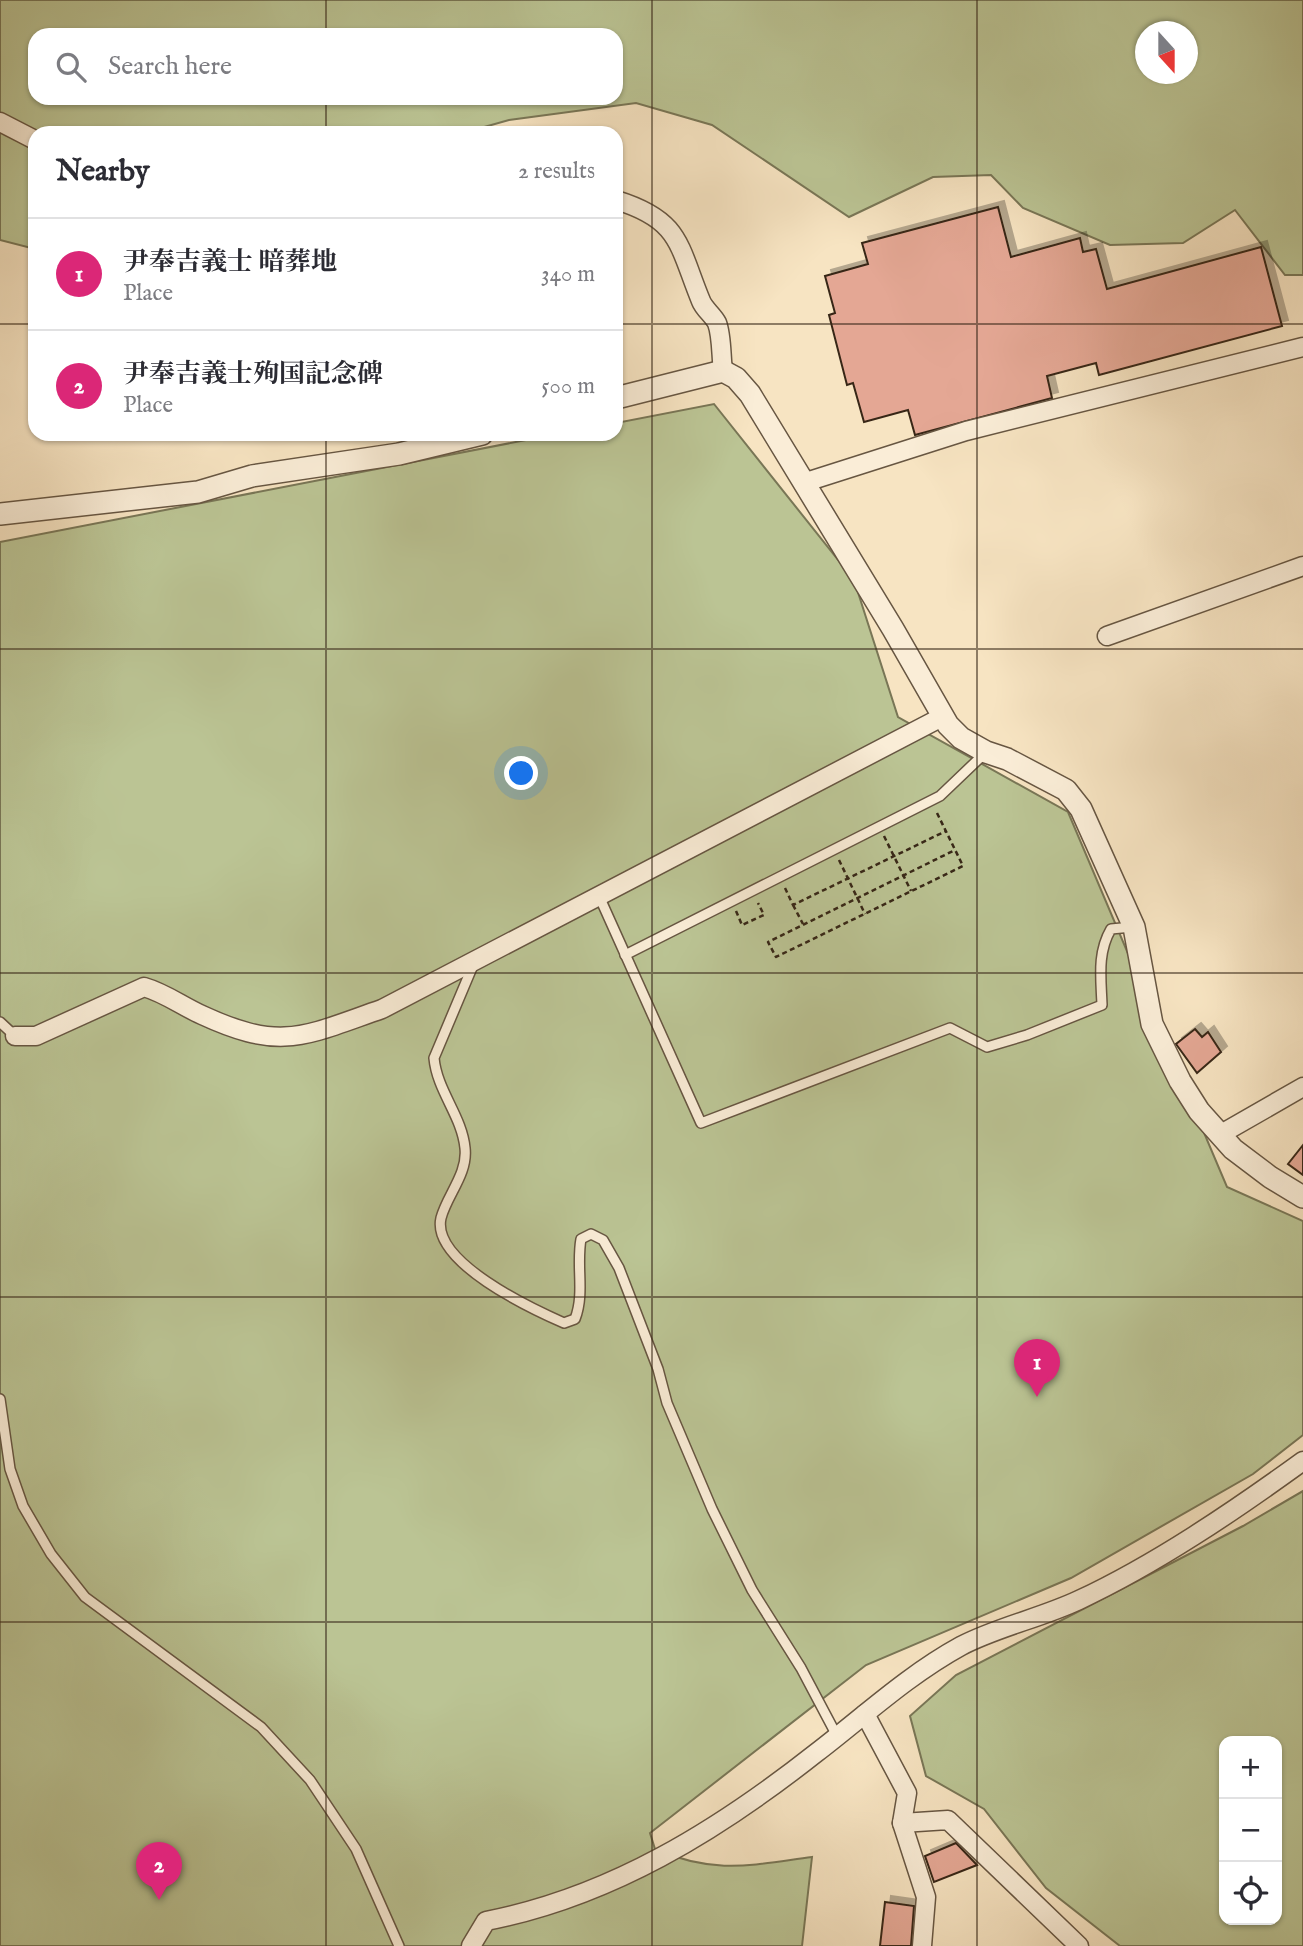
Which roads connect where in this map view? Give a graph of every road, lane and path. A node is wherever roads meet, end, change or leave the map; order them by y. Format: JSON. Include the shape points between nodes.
{"nodes":[{"id":1,"x":0,"y":122,"type":"edge"},
{"id":2,"x":28,"y":136,"type":"edge"},
{"id":3,"x":623,"y":202,"type":"edge"},
{"id":4,"x":1303,"y":347,"type":"edge"},
{"id":5,"x":723,"y":371,"type":"junction"},
{"id":6,"x":623,"y":396,"type":"edge"},
{"id":7,"x":453,"y":441,"type":"edge"},
{"id":8,"x":806,"y":482,"type":"junction"},
{"id":9,"x":0,"y":514,"type":"edge"},
{"id":10,"x":1303,"y":566,"type":"edge"},
{"id":11,"x":1107,"y":636,"type":"dead end"},
{"id":12,"x":942,"y":717,"type":"junction"},
{"id":13,"x":986,"y":752,"type":"junction"},
{"id":14,"x":931,"y":800,"type":"junction"},
{"id":15,"x":879,"y":827,"type":"junction"},
{"id":16,"x":946,"y":831,"type":"junction"},
{"id":17,"x":834,"y":850,"type":"junction"},
{"id":18,"x":955,"y":850,"type":"junction"},
{"id":19,"x":894,"y":856,"type":"junction"},
{"id":20,"x":903,"y":876,"type":"junction"},
{"id":21,"x":779,"y":877,"type":"junction"},
{"id":22,"x":848,"y":879,"type":"junction"},
{"id":23,"x":911,"y":891,"type":"junction"},
{"id":24,"x":598,"y":896,"type":"junction"},
{"id":25,"x":858,"y":898,"type":"junction"},
{"id":26,"x":731,"y":902,"type":"junction"},
{"id":27,"x":793,"y":905,"type":"junction"},
{"id":28,"x":736,"y":912,"type":"junction"},
{"id":29,"x":865,"y":914,"type":"junction"},
{"id":30,"x":803,"y":925,"type":"junction"},
{"id":31,"x":1134,"y":927,"type":"junction"},
{"id":32,"x":625,"y":955,"type":"junction"},
{"id":33,"x":475,"y":961,"type":"junction"},
{"id":34,"x":0,"y":1022,"type":"edge"},
{"id":35,"x":15,"y":1036,"type":"joint"},
{"id":36,"x":1303,"y":1087,"type":"edge"},
{"id":37,"x":1221,"y":1134,"type":"junction"},
{"id":38,"x":1303,"y":1197,"type":"edge"},
{"id":39,"x":0,"y":1405,"type":"edge"},
{"id":40,"x":1303,"y":1461,"type":"edge"},
{"id":41,"x":865,"y":1714,"type":"junction"},
{"id":42,"x":837,"y":1737,"type":"junction"},
{"id":43,"x":902,"y":1823,"type":"junction"},
{"id":44,"x":399,"y":1946,"type":"edge"},
{"id":45,"x":471,"y":1946,"type":"edge"},
{"id":46,"x":922,"y":1946,"type":"edge"},
{"id":47,"x":1079,"y":1946,"type":"edge"}],
"edges":[{"from":1,"to":2,"type":"street"},
{"from":3,"to":5,"type":"street","via":[[666,224],[678,239],[702,305],[716,322]]},
{"from":4,"to":8,"type":"street","via":[[966,431]]},
{"from":5,"to":6,"type":"street"},
{"from":5,"to":8,"type":"street","via":[[750,394]]},
{"from":7,"to":9,"type":"street","via":[[399,454],[253,476],[198,492]]},
{"from":8,"to":12,"type":"street"},
{"from":10,"to":11,"type":"street"},
{"from":12,"to":13,"type":"street","via":[[961,738]]},
{"from":12,"to":24,"type":"street"},
{"from":13,"to":14,"type":"lane"},
{"from":13,"to":31,"type":"street","via":[[1066,790],[1095,836]]},
{"from":14,"to":15,"type":"lane"},
{"from":14,"to":16,"type":"path"},
{"from":15,"to":17,"type":"lane"},
{"from":15,"to":19,"type":"path"},
{"from":16,"to":18,"type":"path"},
{"from":16,"to":19,"type":"path"},
{"from":17,"to":21,"type":"lane"},
{"from":17,"to":22,"type":"path"},
{"from":18,"to":20,"type":"path"},
{"from":18,"to":23,"type":"path","via":[[963,866]]},
{"from":19,"to":20,"type":"path"},
{"from":19,"to":22,"type":"path"},
{"from":20,"to":23,"type":"path"},
{"from":20,"to":25,"type":"path"},
{"from":21,"to":26,"type":"lane"},
{"from":21,"to":27,"type":"path"},
{"from":22,"to":25,"type":"path"},
{"from":22,"to":27,"type":"path"},
{"from":23,"to":29,"type":"path"},
{"from":24,"to":32,"type":"lane"},
{"from":24,"to":33,"type":"street"},
{"from":25,"to":29,"type":"path"},
{"from":25,"to":30,"type":"path"},
{"from":26,"to":28,"type":"path"},
{"from":26,"to":32,"type":"lane"},
{"from":27,"to":30,"type":"path"},
{"from":28,"to":28,"type":"path","via":[[742,925],[764,915],[758,902]]},
{"from":29,"to":30,"type":"path","via":[[776,957],[768,942]]},
{"from":31,"to":32,"type":"lane","via":[[1111,929],[1105,939],[1102,1005],[987,1047],[950,1028],[701,1123]]},
{"from":31,"to":37,"type":"street","via":[[1152,1024],[1180,1081]]},
{"from":33,"to":35,"type":"street","via":[[382,1009],[304,1036],[279,1039],[237,1031],[144,987],[36,1036]]},
{"from":33,"to":42,"type":"lane","via":[[434,1058],[466,1151],[441,1219],[453,1256],[565,1323],[575,1319],[581,1303],[580,1239],[591,1234],[603,1240],[619,1269],[659,1369],[667,1403],[712,1509],[752,1590],[802,1668]]},
{"from":34,"to":35,"type":"lane"},
{"from":36,"to":37,"type":"street"},
{"from":37,"to":38,"type":"street","via":[[1269,1177]]},
{"from":39,"to":44,"type":"lane","via":[[10,1469],[23,1506],[51,1554],[85,1597],[261,1727],[310,1780],[356,1849]]},
{"from":40,"to":41,"type":"street","via":[[1121,1580],[962,1645]]},
{"from":41,"to":42,"type":"street"},
{"from":41,"to":43,"type":"street","via":[[907,1793]]},
{"from":42,"to":45,"type":"street","via":[[697,1838],[625,1877],[545,1908],[486,1921]]},
{"from":43,"to":46,"type":"street","via":[[926,1897]]},
{"from":43,"to":47,"type":"street","via":[[948,1820]]}]}
